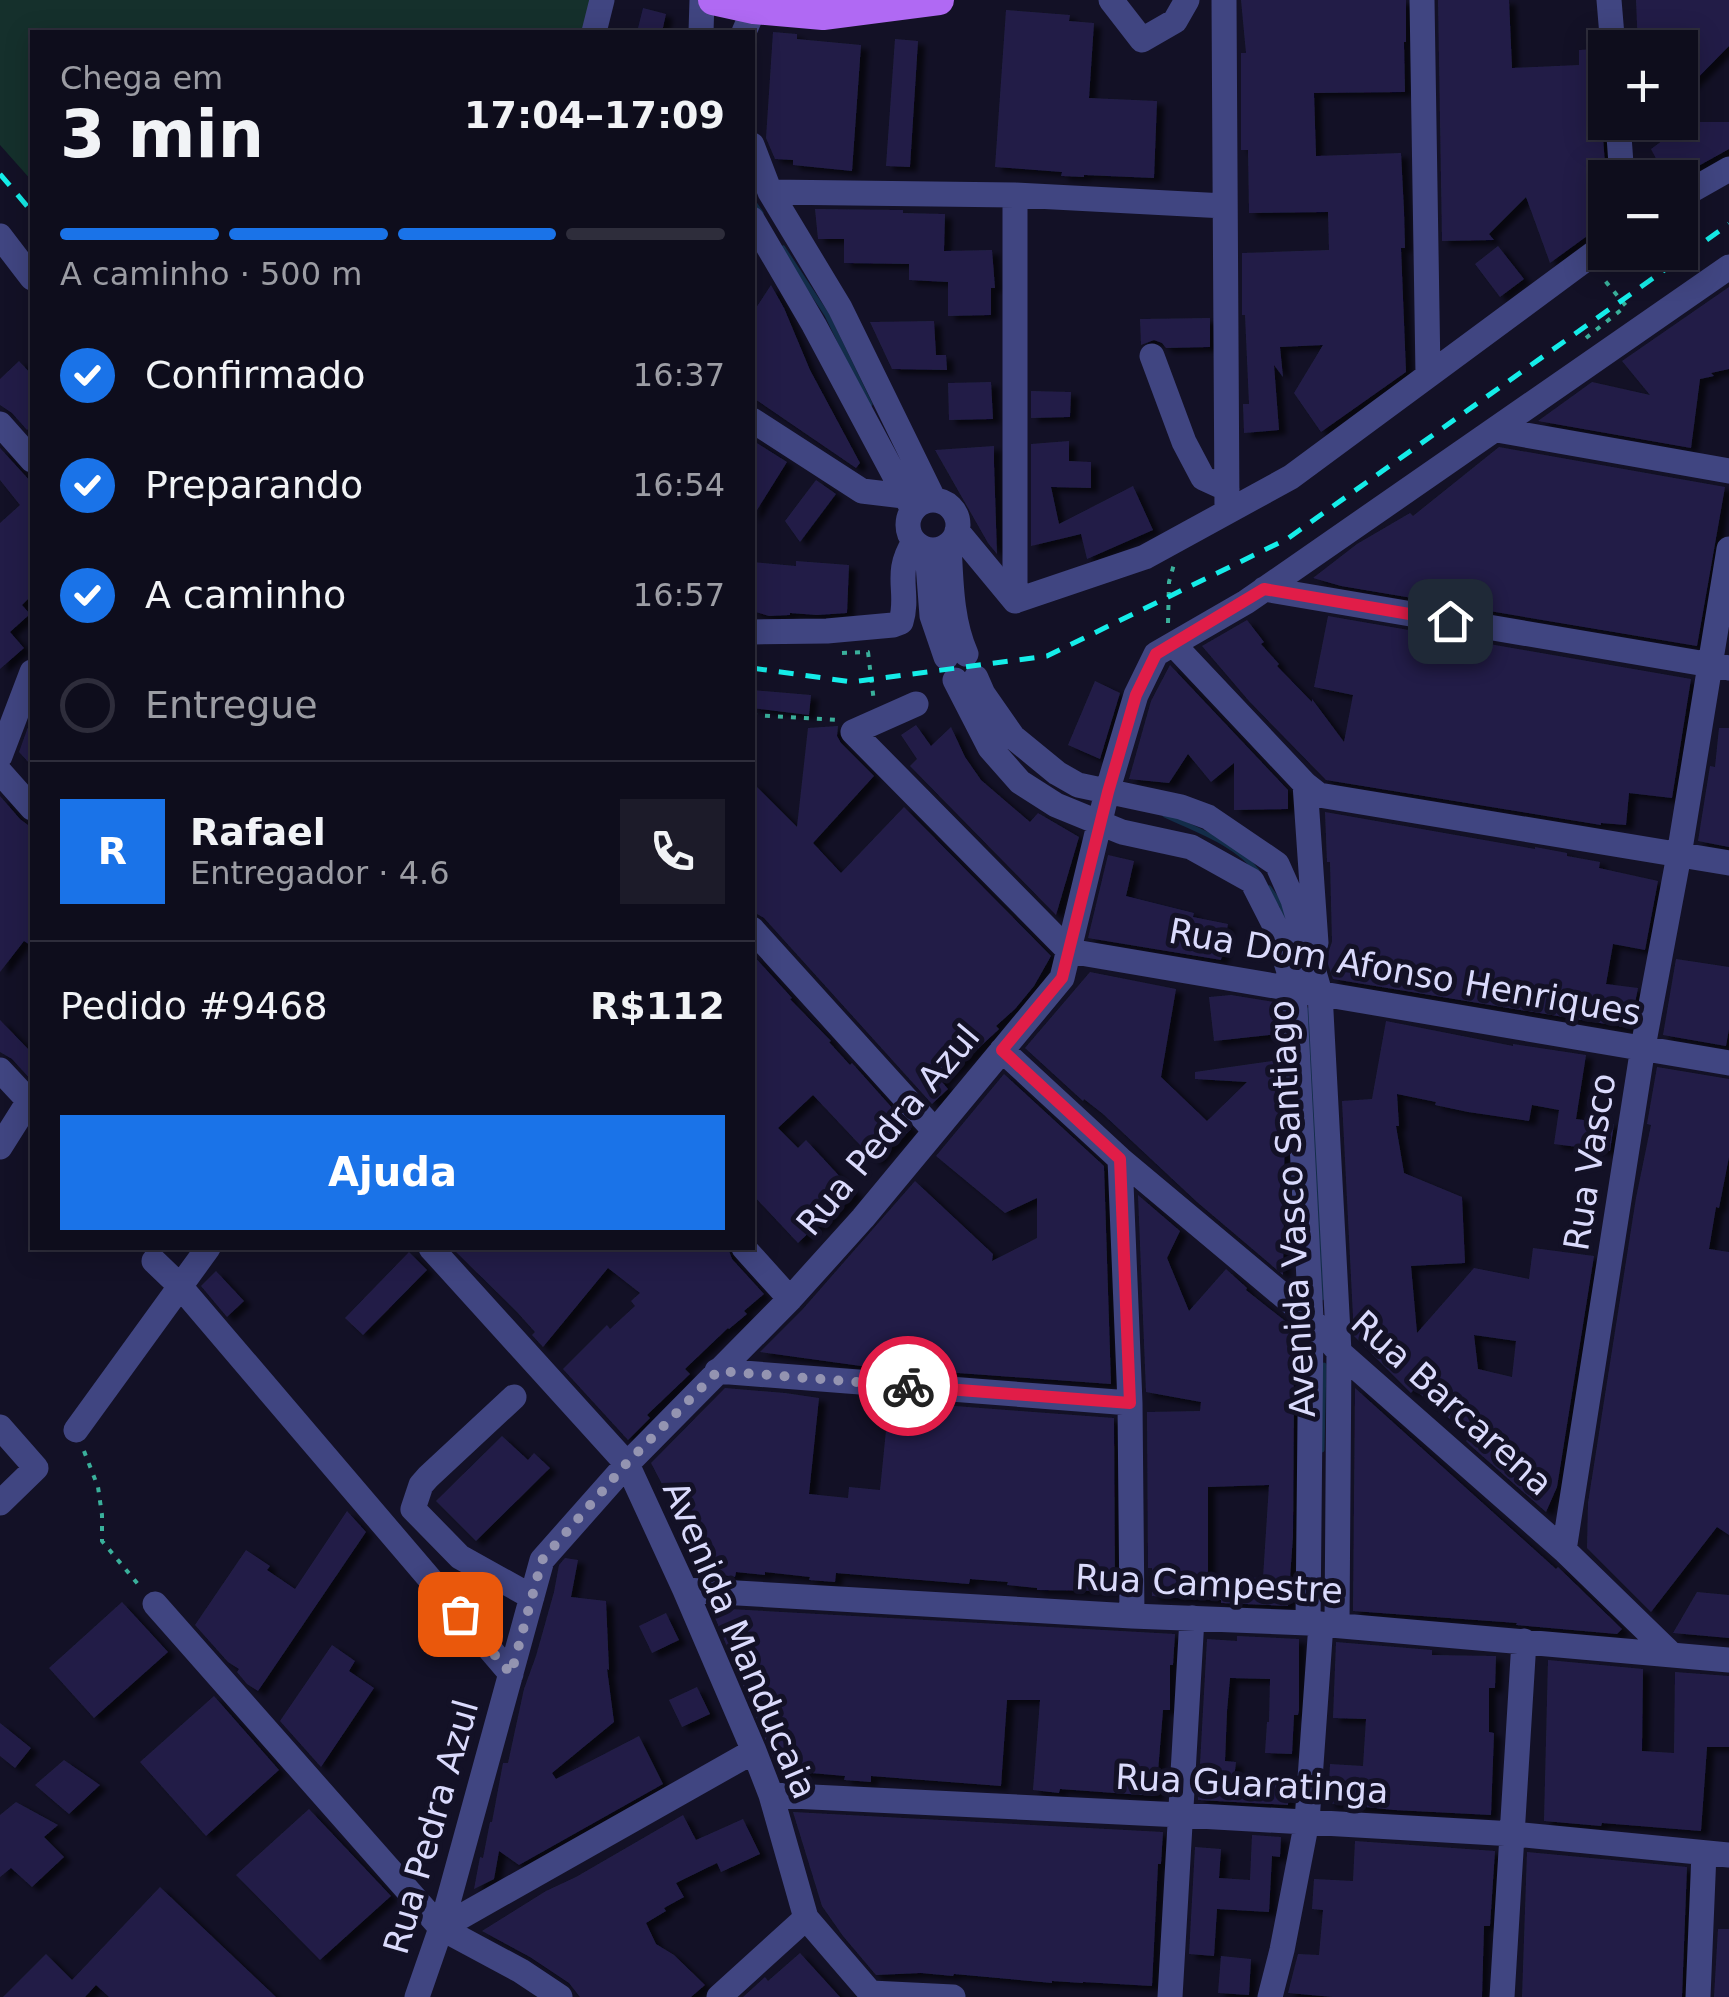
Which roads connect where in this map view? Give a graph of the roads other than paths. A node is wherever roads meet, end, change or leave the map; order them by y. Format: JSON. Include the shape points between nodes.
{"nodes":[{"id":1,"x":602,"y":0,"type":"edge"},
{"id":2,"x":702,"y":0,"type":"edge"},
{"id":3,"x":713,"y":0,"type":"edge"},
{"id":4,"x":939,"y":0,"type":"edge"},
{"id":5,"x":1111,"y":0,"type":"edge"},
{"id":6,"x":1422,"y":0,"type":"edge"},
{"id":7,"x":1609,"y":0,"type":"edge"},
{"id":8,"x":1187,"y":1,"type":"edge"},
{"id":9,"x":1224,"y":1,"type":"edge"},
{"id":10,"x":749,"y":21,"type":"edge"},
{"id":11,"x":594,"y":30,"type":"edge"},
{"id":12,"x":701,"y":30,"type":"edge"},
{"id":13,"x":1612,"y":30,"type":"edge"},
{"id":14,"x":755,"y":153,"type":"edge"},
{"id":15,"x":1729,"y":168,"type":"edge"},
{"id":16,"x":1698,"y":186,"type":"edge"},
{"id":17,"x":770,"y":192,"type":"junction"},
{"id":18,"x":1015,"y":195,"type":"junction"},
{"id":19,"x":1225,"y":206,"type":"junction"},
{"id":20,"x":755,"y":224,"type":"edge"},
{"id":21,"x":2,"y":238,"type":"edge"},
{"id":22,"x":1588,"y":257,"type":"edge"},
{"id":23,"x":1729,"y":267,"type":"edge"},
{"id":24,"x":30,"y":275,"type":"edge"},
{"id":25,"x":1152,"y":356,"type":"dead end"},
{"id":26,"x":1428,"y":374,"type":"junction"},
{"id":27,"x":755,"y":422,"type":"edge"},
{"id":28,"x":0,"y":424,"type":"edge"},
{"id":29,"x":1498,"y":430,"type":"junction"},
{"id":30,"x":30,"y":458,"type":"edge"},
{"id":31,"x":1729,"y":471,"type":"edge"},
{"id":32,"x":1227,"y":500,"type":"junction"},
{"id":33,"x":917,"y":502,"type":"junction"},
{"id":34,"x":937,"y":542,"type":"junction"},
{"id":35,"x":1729,"y":549,"type":"edge"},
{"id":36,"x":1264,"y":589,"type":"junction"},
{"id":37,"x":1015,"y":601,"type":"junction"},
{"id":38,"x":755,"y":632,"type":"edge"},
{"id":39,"x":1171,"y":646,"type":"junction"},
{"id":40,"x":961,"y":667,"type":"junction"},
{"id":41,"x":1720,"y":667,"type":"edge"},
{"id":42,"x":30,"y":677,"type":"edge"},
{"id":43,"x":916,"y":704,"type":"dead end"},
{"id":44,"x":0,"y":756,"type":"edge"},
{"id":45,"x":0,"y":772,"type":"edge"},
{"id":46,"x":1305,"y":784,"type":"junction"},
{"id":47,"x":1108,"y":792,"type":"junction"},
{"id":48,"x":30,"y":806,"type":"edge"},
{"id":49,"x":1100,"y":823,"type":"junction"},
{"id":50,"x":1310,"y":848,"type":"junction"},
{"id":51,"x":1679,"y":855,"type":"junction"},
{"id":52,"x":1277,"y":864,"type":"junction"},
{"id":53,"x":1729,"y":864,"type":"edge"},
{"id":54,"x":755,"y":932,"type":"edge"},
{"id":55,"x":1069,"y":951,"type":"junction"},
{"id":56,"x":1294,"y":988,"type":"junction"},
{"id":57,"x":1320,"y":993,"type":"junction"},
{"id":58,"x":1643,"y":1047,"type":"junction"},
{"id":59,"x":1002,"y":1050,"type":"junction"},
{"id":60,"x":1729,"y":1063,"type":"edge"},
{"id":61,"x":0,"y":1070,"type":"edge"},
{"id":62,"x":935,"y":1131,"type":"junction"},
{"id":63,"x":0,"y":1147,"type":"edge"},
{"id":64,"x":1120,"y":1159,"type":"junction"},
{"id":65,"x":206,"y":1250,"type":"edge"},
{"id":66,"x":433,"y":1250,"type":"edge"},
{"id":67,"x":746,"y":1250,"type":"edge"},
{"id":68,"x":154,"y":1260,"type":"dead end"},
{"id":69,"x":179,"y":1285,"type":"junction"},
{"id":70,"x":790,"y":1299,"type":"junction"},
{"id":71,"x":1311,"y":1320,"type":"junction"},
{"id":72,"x":1339,"y":1352,"type":"junction"},
{"id":73,"x":718,"y":1371,"type":"junction"},
{"id":74,"x":514,"y":1397,"type":"dead end"},
{"id":75,"x":1130,"y":1403,"type":"junction"},
{"id":76,"x":0,"y":1427,"type":"edge"},
{"id":77,"x":76,"y":1430,"type":"road end"},
{"id":78,"x":626,"y":1464,"type":"junction"},
{"id":79,"x":0,"y":1503,"type":"edge"},
{"id":80,"x":1564,"y":1550,"type":"junction"},
{"id":81,"x":685,"y":1590,"type":"junction"},
{"id":82,"x":532,"y":1598,"type":"junction"},
{"id":83,"x":155,"y":1604,"type":"road end"},
{"id":84,"x":1132,"y":1616,"type":"junction"},
{"id":85,"x":1192,"y":1618,"type":"junction"},
{"id":86,"x":1322,"y":1624,"type":"junction"},
{"id":87,"x":1524,"y":1641,"type":"junction"},
{"id":88,"x":1671,"y":1654,"type":"junction"},
{"id":89,"x":1729,"y":1660,"type":"edge"},
{"id":90,"x":511,"y":1674,"type":"junction"},
{"id":91,"x":754,"y":1751,"type":"junction"},
{"id":92,"x":771,"y":1795,"type":"junction"},
{"id":93,"x":1181,"y":1814,"type":"junction"},
{"id":94,"x":1306,"y":1822,"type":"junction"},
{"id":95,"x":1514,"y":1834,"type":"junction"},
{"id":96,"x":1716,"y":1854,"type":"edge"},
{"id":97,"x":806,"y":1918,"type":"junction"},
{"id":98,"x":441,"y":1928,"type":"junction"},
{"id":99,"x":872,"y":1995,"type":"edge"},
{"id":100,"x":417,"y":1997,"type":"edge"},
{"id":101,"x":560,"y":1997,"type":"edge"},
{"id":102,"x":719,"y":1997,"type":"edge"},
{"id":103,"x":953,"y":1997,"type":"edge"},
{"id":104,"x":1170,"y":1997,"type":"edge"},
{"id":105,"x":1270,"y":1997,"type":"edge"},
{"id":106,"x":1502,"y":1997,"type":"edge"},
{"id":107,"x":1698,"y":1997,"type":"edge"}],
"edges":[{"from":1,"to":11,"type":"street"},
{"from":2,"to":12,"type":"street"},
{"from":3,"to":10,"type":"main road"},
{"from":4,"to":10,"type":"main road"},
{"from":5,"to":8,"type":"street","via":[[1142,40],[1175,21]]},
{"from":6,"to":26,"type":"street"},
{"from":7,"to":13,"type":"street"},
{"from":8,"to":9,"type":"street"},
{"from":9,"to":19,"type":"street"},
{"from":14,"to":17,"type":"street","name":"Avenida Vasco Santiago"},
{"from":15,"to":16,"type":"street"},
{"from":17,"to":18,"type":"street"},
{"from":17,"to":33,"type":"street","name":"Avenida Vasco Santiago","via":[[840,308]]},
{"from":18,"to":19,"type":"street"},
{"from":18,"to":37,"type":"street"},
{"from":19,"to":32,"type":"street"},
{"from":20,"to":33,"type":"street","name":"Avenida Vasco Santiago"},
{"from":21,"to":24,"type":"street"},
{"from":22,"to":26,"type":"street"},
{"from":23,"to":29,"type":"street"},
{"from":25,"to":32,"type":"street","via":[[1184,442],[1203,478]]},
{"from":26,"to":32,"type":"street","via":[[1291,477]]},
{"from":27,"to":33,"type":"street","via":[[862,492]]},
{"from":28,"to":30,"type":"street"},
{"from":29,"to":31,"type":"street"},
{"from":29,"to":36,"type":"street"},
{"from":32,"to":37,"type":"street","via":[[1188,534],[1145,558]]},
{"from":33,"to":34,"type":"street","name":"Avenida Vasco Santiago","via":[[908,526]]},
{"from":33,"to":34,"type":"street","name":"Avenida Vasco Santiago","via":[[942,502],[955,514]]},
{"from":34,"to":37,"type":"street"},
{"from":34,"to":38,"type":"street","via":[[907,552],[901,622]]},
{"from":34,"to":40,"type":"street","name":"Avenida Vasco Santiago","via":[[932,616]]},
{"from":35,"to":41,"type":"street","name":"Rua Vasco"},
{"from":36,"to":39,"type":"street"},
{"from":36,"to":41,"type":"street"},
{"from":39,"to":46,"type":"street"},
{"from":39,"to":47,"type":"street","name":"Rua Pedra Azul","via":[[1156,654],[1136,695]]},
{"from":40,"to":47,"type":"street","name":"Avenida Vasco Santiago","via":[[1012,737],[1057,773]]},
{"from":40,"to":49,"type":"street","name":"Avenida Vasco Santiago","via":[[990,748],[1020,782]]},
{"from":41,"to":51,"type":"street","name":"Rua Vasco"},
{"from":42,"to":44,"type":"street"},
{"from":43,"to":55,"type":"street","via":[[853,732]]},
{"from":45,"to":48,"type":"street"},
{"from":46,"to":50,"type":"street"},
{"from":46,"to":51,"type":"street","via":[[1319,795]]},
{"from":47,"to":49,"type":"street","name":"Rua Pedra Azul"},
{"from":47,"to":52,"type":"street","name":"Avenida Vasco Santiago","via":[[1208,816]]},
{"from":49,"to":55,"type":"street","name":"Rua Pedra Azul"},
{"from":49,"to":56,"type":"street","name":"Avenida Vasco Santiago","via":[[1191,847],[1252,881]]},
{"from":50,"to":52,"type":"street","via":[[1287,865]]},
{"from":50,"to":57,"type":"street"},
{"from":51,"to":53,"type":"street"},
{"from":51,"to":58,"type":"street","name":"Rua Vasco"},
{"from":52,"to":57,"type":"street","name":"Avenida Vasco Santiago"},
{"from":54,"to":62,"type":"street"},
{"from":55,"to":56,"type":"street","name":"Rua Dom Afonso Henriques"},
{"from":55,"to":59,"type":"street","name":"Rua Pedra Azul","via":[[1062,978]]},
{"from":56,"to":57,"type":"street","name":"Rua Dom Afonso Henriques"},
{"from":56,"to":71,"type":"street","name":"Avenida Vasco Santiago"},
{"from":57,"to":58,"type":"street","name":"Rua Dom Afonso Henriques"},
{"from":57,"to":72,"type":"street","name":"Avenida Vasco Santiago"},
{"from":58,"to":60,"type":"street","name":"Rua Dom Afonso Henriques"},
{"from":58,"to":80,"type":"street","name":"Rua Vasco"},
{"from":59,"to":62,"type":"street","name":"Rua Pedra Azul"},
{"from":59,"to":64,"type":"street","name":"Rua Barcarena"},
{"from":61,"to":63,"type":"street","via":[[29,1101]]},
{"from":62,"to":70,"type":"street","name":"Rua Pedra Azul"},
{"from":64,"to":71,"type":"street","name":"Rua Barcarena"},
{"from":64,"to":75,"type":"street"},
{"from":65,"to":69,"type":"street"},
{"from":66,"to":78,"type":"street","name":"Avenida Manducaia"},
{"from":67,"to":70,"type":"street"},
{"from":68,"to":69,"type":"street"},
{"from":69,"to":77,"type":"street"},
{"from":69,"to":90,"type":"street"},
{"from":70,"to":73,"type":"street","name":"Rua Pedra Azul"},
{"from":71,"to":72,"type":"street","name":"Rua Barcarena"},
{"from":71,"to":86,"type":"street","name":"Avenida Vasco Santiago"},
{"from":72,"to":80,"type":"street","name":"Rua Barcarena"},
{"from":72,"to":86,"type":"street","name":"Avenida Vasco Santiago"},
{"from":73,"to":75,"type":"street"},
{"from":73,"to":78,"type":"street","name":"Rua Pedra Azul"},
{"from":74,"to":82,"type":"street","via":[[428,1476],[413,1509],[460,1557]]},
{"from":75,"to":84,"type":"street"},
{"from":76,"to":79,"type":"street","via":[[36,1468]]},
{"from":78,"to":81,"type":"street","name":"Avenida Manducaia"},
{"from":78,"to":82,"type":"street","name":"Rua Pedra Azul","via":[[542,1560]]},
{"from":80,"to":88,"type":"street","name":"Rua Barcarena"},
{"from":81,"to":84,"type":"street","name":"Rua Campestre"},
{"from":81,"to":91,"type":"street","name":"Avenida Manducaia"},
{"from":82,"to":90,"type":"street","name":"Rua Pedra Azul"},
{"from":83,"to":98,"type":"street"},
{"from":84,"to":85,"type":"street","name":"Rua Campestre"},
{"from":85,"to":86,"type":"street","name":"Rua Campestre"},
{"from":85,"to":93,"type":"street"},
{"from":86,"to":87,"type":"street","name":"Rua Campestre"},
{"from":86,"to":94,"type":"street","name":"Avenida Vasco Santiago"},
{"from":87,"to":88,"type":"street","name":"Rua Campestre"},
{"from":87,"to":95,"type":"street"},
{"from":88,"to":89,"type":"street","name":"Rua Campestre"},
{"from":90,"to":98,"type":"street","name":"Rua Pedra Azul"},
{"from":91,"to":92,"type":"street","name":"Avenida Manducaia"},
{"from":91,"to":98,"type":"street"},
{"from":92,"to":93,"type":"street","name":"Rua Guaratinga"},
{"from":92,"to":97,"type":"street","name":"Avenida Manducaia"},
{"from":93,"to":94,"type":"street","name":"Rua Guaratinga"},
{"from":93,"to":104,"type":"street"},
{"from":94,"to":95,"type":"street","name":"Rua Guaratinga"},
{"from":94,"to":105,"type":"street","name":"Avenida Vasco Santiago"},
{"from":95,"to":96,"type":"street","name":"Rua Guaratinga"},
{"from":95,"to":106,"type":"street"},
{"from":96,"to":107,"type":"street"},
{"from":97,"to":99,"type":"street","name":"Avenida Manducaia"},
{"from":97,"to":102,"type":"street"},
{"from":98,"to":100,"type":"street","name":"Rua Pedra Azul"},
{"from":98,"to":101,"type":"street"},
{"from":99,"to":103,"type":"street"}]}
